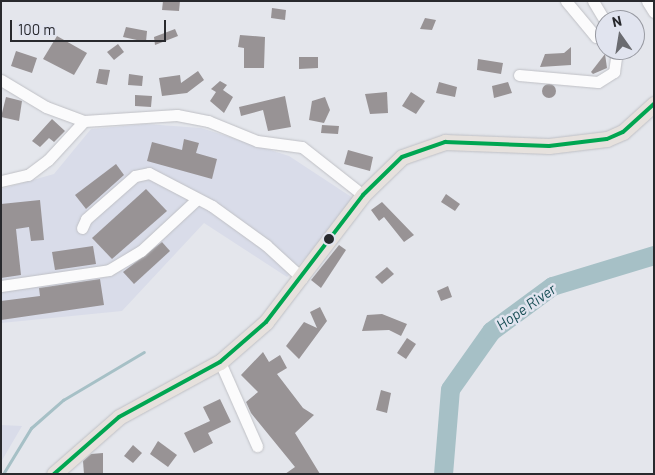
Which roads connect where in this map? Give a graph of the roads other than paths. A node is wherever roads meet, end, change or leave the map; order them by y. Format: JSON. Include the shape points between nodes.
{"nodes":[{"id":1,"x":566,"y":1,"type":"edge"},
{"id":2,"x":648,"y":1,"type":"edge"},
{"id":3,"x":654,"y":12,"type":"edge"},
{"id":4,"x":595,"y":35,"type":"edge"},
{"id":5,"x":616,"y":60,"type":"edge"},
{"id":6,"x":519,"y":75,"type":"dead end"},
{"id":7,"x":1,"y":80,"type":"edge"},
{"id":8,"x":654,"y":104,"type":"edge"},
{"id":9,"x":84,"y":121,"type":"junction"},
{"id":10,"x":1,"y":180,"type":"edge"},
{"id":11,"x":363,"y":195,"type":"junction"},
{"id":12,"x":195,"y":201,"type":"junction"},
{"id":13,"x":82,"y":228,"type":"dead end"},
{"id":14,"x":302,"y":278,"type":"junction"},
{"id":15,"x":1,"y":286,"type":"edge"},
{"id":16,"x":220,"y":362,"type":"junction"},
{"id":17,"x":257,"y":446,"type":"dead end"},
{"id":18,"x":54,"y":474,"type":"edge"}],
"edges":[{"from":1,"to":4,"type":"street"},
{"from":2,"to":3,"type":"street"},
{"from":5,"to":6,"type":"street","via":[[614,72],[598,82]]},
{"from":7,"to":9,"type":"street","via":[[46,107]]},
{"from":8,"to":11,"type":"main road","via":[[623,132],[588,143],[464,141],[423,147],[402,156]]},
{"from":9,"to":10,"type":"street","via":[[48,160],[28,175]]},
{"from":9,"to":11,"type":"street","via":[[177,115],[208,121],[257,141],[302,147]]},
{"from":11,"to":14,"type":"main road"},
{"from":12,"to":13,"type":"street","via":[[149,173],[139,174],[86,219]]},
{"from":12,"to":14,"type":"street","via":[[212,206],[266,245]]},
{"from":12,"to":15,"type":"street","via":[[141,251],[109,270]]},
{"from":14,"to":16,"type":"main road","via":[[266,322]]},
{"from":16,"to":17,"type":"street"},
{"from":16,"to":18,"type":"main road","via":[[119,417]]}]}
